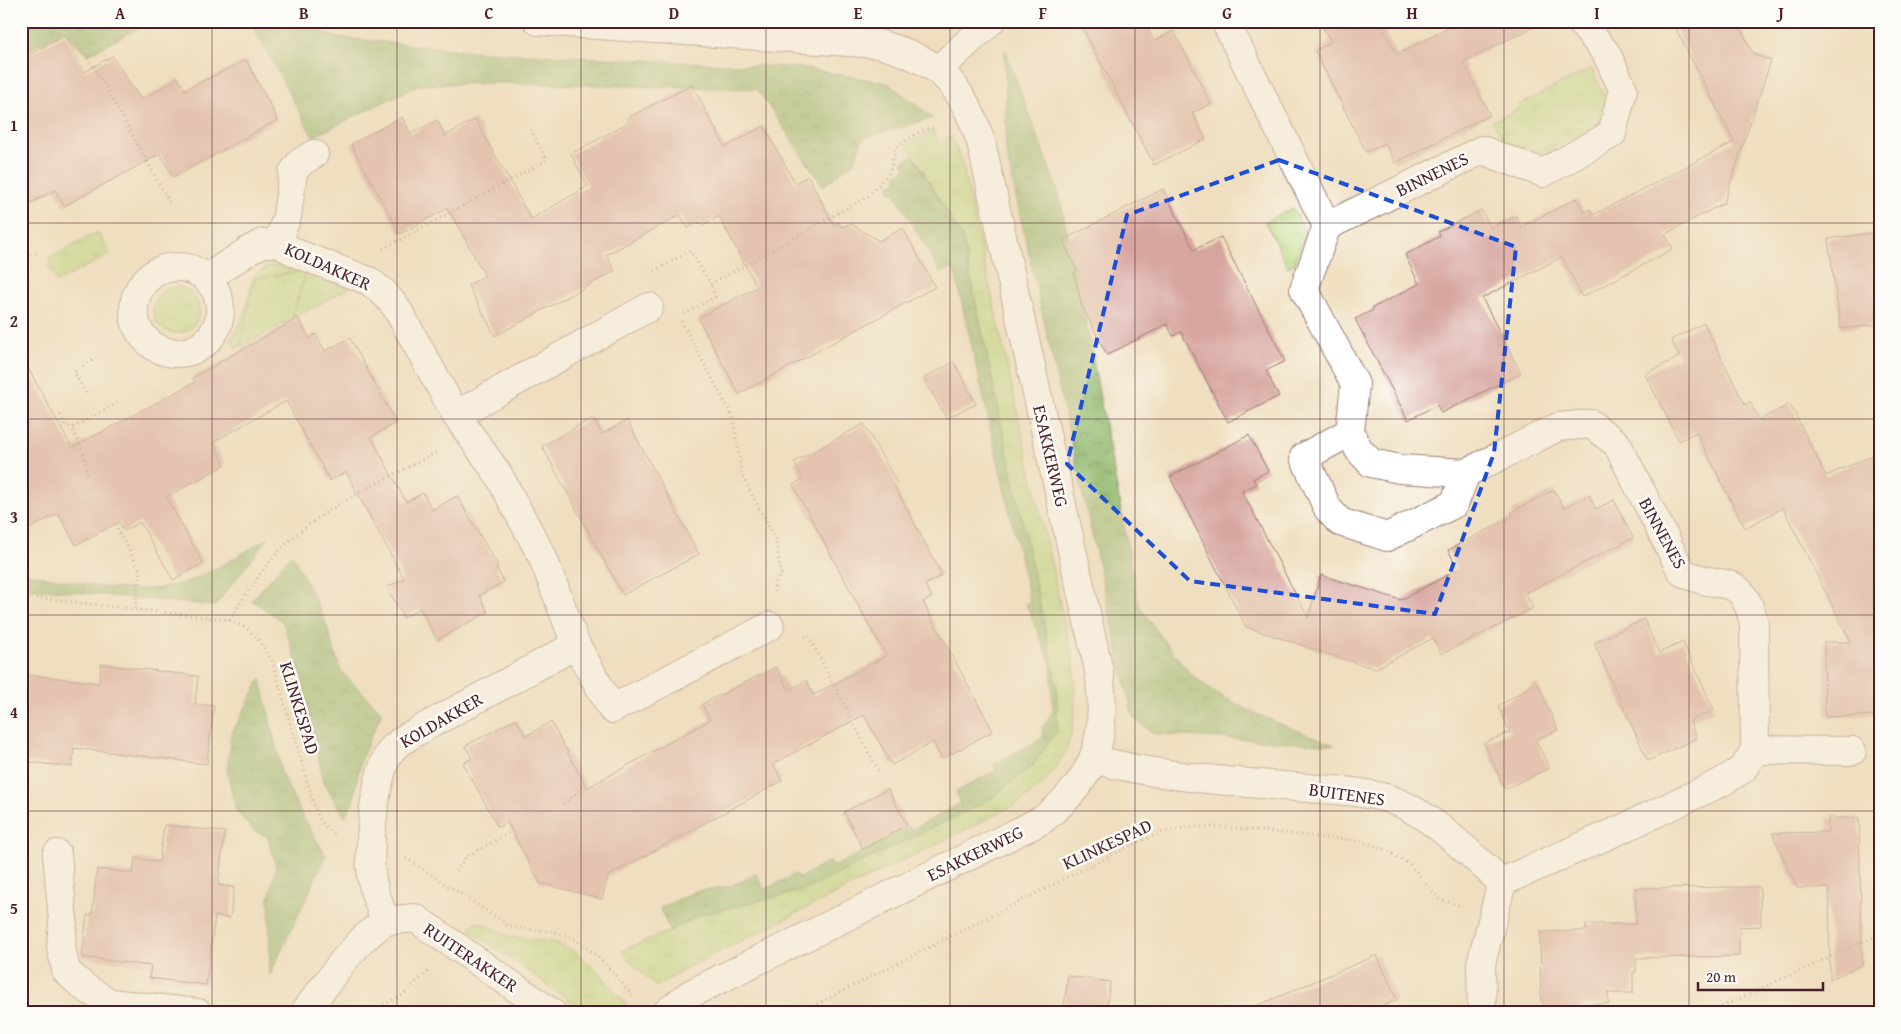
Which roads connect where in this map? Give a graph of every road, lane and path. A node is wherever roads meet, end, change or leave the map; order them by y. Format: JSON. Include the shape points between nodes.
{"nodes":[{"id":1,"x":60,"y":21,"type":"edge"},
{"id":2,"x":538,"y":21,"type":"edge"},
{"id":3,"x":991,"y":21,"type":"edge"},
{"id":4,"x":1225,"y":21,"type":"edge"},
{"id":5,"x":1580,"y":21,"type":"edge"},
{"id":6,"x":938,"y":70,"type":"junction"},
{"id":7,"x":972,"y":114,"type":"junction"},
{"id":8,"x":530,"y":128,"type":"dead end"},
{"id":9,"x":314,"y":154,"type":"dead end"},
{"id":10,"x":170,"y":205,"type":"dead end"},
{"id":11,"x":1327,"y":226,"type":"junction"},
{"id":12,"x":278,"y":243,"type":"junction"},
{"id":13,"x":40,"y":252,"type":"dead end"},
{"id":14,"x":21,"y":258,"type":"edge"},
{"id":15,"x":207,"y":278,"type":"dead end"},
{"id":16,"x":369,"y":281,"type":"junction"},
{"id":17,"x":711,"y":284,"type":"junction"},
{"id":18,"x":649,"y":307,"type":"joint"},
{"id":19,"x":96,"y":358,"type":"dead end"},
{"id":20,"x":86,"y":393,"type":"dead end"},
{"id":21,"x":119,"y":402,"type":"dead end"},
{"id":22,"x":60,"y":415,"type":"dead end"},
{"id":23,"x":462,"y":425,"type":"junction"},
{"id":24,"x":72,"y":428,"type":"junction"},
{"id":25,"x":1350,"y":432,"type":"junction"},
{"id":26,"x":1466,"y":473,"type":"junction"},
{"id":27,"x":87,"y":474,"type":"dead end"},
{"id":28,"x":115,"y":524,"type":"dead end"},
{"id":29,"x":21,"y":596,"type":"edge"},
{"id":30,"x":135,"y":609,"type":"junction"},
{"id":31,"x":229,"y":620,"type":"junction"},
{"id":32,"x":770,"y":626,"type":"junction"},
{"id":33,"x":576,"y":644,"type":"junction"},
{"id":34,"x":1755,"y":750,"type":"junction"},
{"id":35,"x":1852,"y":751,"type":"dead end"},
{"id":36,"x":1093,"y":759,"type":"junction"},
{"id":37,"x":879,"y":772,"type":"dead end"},
{"id":38,"x":587,"y":779,"type":"dead end"},
{"id":39,"x":563,"y":804,"type":"dead end"},
{"id":40,"x":512,"y":831,"type":"dead end"},
{"id":41,"x":372,"y":844,"type":"junction"},
{"id":42,"x":57,"y":854,"type":"dead end"},
{"id":43,"x":456,"y":871,"type":"dead end"},
{"id":44,"x":441,"y":880,"type":"dead end"},
{"id":45,"x":1502,"y":882,"type":"junction"},
{"id":46,"x":1493,"y":913,"type":"junction"},
{"id":47,"x":385,"y":920,"type":"junction"},
{"id":48,"x":1880,"y":934,"type":"edge"},
{"id":49,"x":636,"y":999,"type":"dead end"},
{"id":50,"x":198,"y":1013,"type":"edge"},
{"id":51,"x":304,"y":1013,"type":"edge"},
{"id":52,"x":552,"y":1013,"type":"edge"},
{"id":53,"x":666,"y":1013,"type":"edge"},
{"id":54,"x":800,"y":1013,"type":"edge"},
{"id":55,"x":1482,"y":1013,"type":"edge"},
{"id":56,"x":1708,"y":1013,"type":"edge"}],
"edges":[{"from":1,"to":10,"type":"path","via":[[95,68]]},
{"from":2,"to":6,"type":"street","name":"ESAKKERWEG","via":[[878,44],[906,51]]},
{"from":3,"to":6,"type":"street"},
{"from":4,"to":11,"type":"street"},
{"from":5,"to":11,"type":"street","name":"BINNENES","via":[[1606,53],[1623,89],[1612,134],[1543,173],[1482,150]]},
{"from":6,"to":7,"type":"street","name":"ESAKKERWEG","via":[[953,83]]},
{"from":7,"to":17,"type":"path","via":[[919,132],[895,148],[890,172],[867,197]]},
{"from":7,"to":36,"type":"street","name":"ESAKKERWEG","via":[[981,142],[1099,671],[1102,726]]},
{"from":8,"to":16,"type":"path","via":[[547,160],[369,256]]},
{"from":9,"to":12,"type":"street","name":"KOLDAKKER","via":[[293,172],[287,216]]},
{"from":11,"to":25,"type":"street","via":[[1304,289],[1355,384]]},
{"from":12,"to":15,"type":"street","name":"KOLDAKKER","via":[[251,249]]},
{"from":12,"to":16,"type":"street","name":"KOLDAKKER"},
{"from":13,"to":14,"type":"path"},
{"from":16,"to":23,"type":"street","name":"KOLDAKKER","via":[[396,307]]},
{"from":17,"to":18,"type":"path","via":[[690,252],[635,281]]},
{"from":17,"to":32,"type":"path","via":[[715,297],[679,317],[733,417],[742,476],[776,540],[781,574],[775,582]]},
{"from":18,"to":23,"type":"street"},
{"from":19,"to":20,"type":"path","via":[[74,372]]},
{"from":21,"to":24,"type":"path"},
{"from":22,"to":24,"type":"path","via":[[65,425]]},
{"from":23,"to":31,"type":"path","via":[[313,521],[280,550]]},
{"from":23,"to":33,"type":"street","name":"KOLDAKKER","via":[[498,474],[538,549]]},
{"from":24,"to":27,"type":"path","via":[[84,455]]},
{"from":25,"to":26,"type":"street","via":[[1359,450],[1371,463],[1400,469]]},
{"from":25,"to":26,"type":"street","via":[[1304,457],[1328,509],[1340,522],[1387,537],[1454,504]]},
{"from":26,"to":34,"type":"street","name":"BINNENES","via":[[1558,427],[1591,424],[1616,444],[1682,572],[1696,580],[1728,583],[1740,590],[1750,607],[1754,623]]},
{"from":28,"to":30,"type":"path","via":[[140,571]]},
{"from":29,"to":30,"type":"path","name":"KLINKESPAD"},
{"from":30,"to":31,"type":"path","name":"KLINKESPAD"},
{"from":31,"to":41,"type":"path","name":"KLINKESPAD","via":[[257,638],[272,660],[320,821],[328,831],[347,840]]},
{"from":32,"to":33,"type":"street","name":"KOLDAKKER","via":[[612,709]]},
{"from":32,"to":37,"type":"path","via":[[795,643],[808,636]]},
{"from":33,"to":41,"type":"street","name":"KOLDAKKER","via":[[394,747],[382,767]]},
{"from":34,"to":35,"type":"street"},
{"from":34,"to":45,"type":"street","via":[[1743,769],[1722,782]]},
{"from":36,"to":45,"type":"street","name":"BUITENES","via":[[1122,767],[1191,777],[1389,799],[1414,810]]},
{"from":36,"to":53,"type":"street","name":"ESAKKERWEG","via":[[1066,802],[1042,820],[690,994]]},
{"from":38,"to":39,"type":"path","via":[[578,792]]},
{"from":40,"to":43,"type":"path","via":[[466,857]]},
{"from":41,"to":47,"type":"street","via":[[372,880]]},
{"from":42,"to":50,"type":"street","via":[[63,921],[61,946],[66,971],[110,1003]]},
{"from":44,"to":49,"type":"path","via":[[508,925],[573,939],[598,958]]},
{"from":45,"to":46,"type":"street"},
{"from":46,"to":54,"type":"path","name":"KLINKESPAD","via":[[1439,899],[1410,865],[1385,849],[1359,841],[1222,827],[1189,827],[1162,832],[1138,842]]},
{"from":46,"to":55,"type":"street","via":[[1481,964]]},
{"from":47,"to":51,"type":"street","via":[[344,960]]},
{"from":47,"to":52,"type":"street","name":"RUITERAKKER","via":[[415,918]]},
{"from":48,"to":56,"type":"path"}]}
